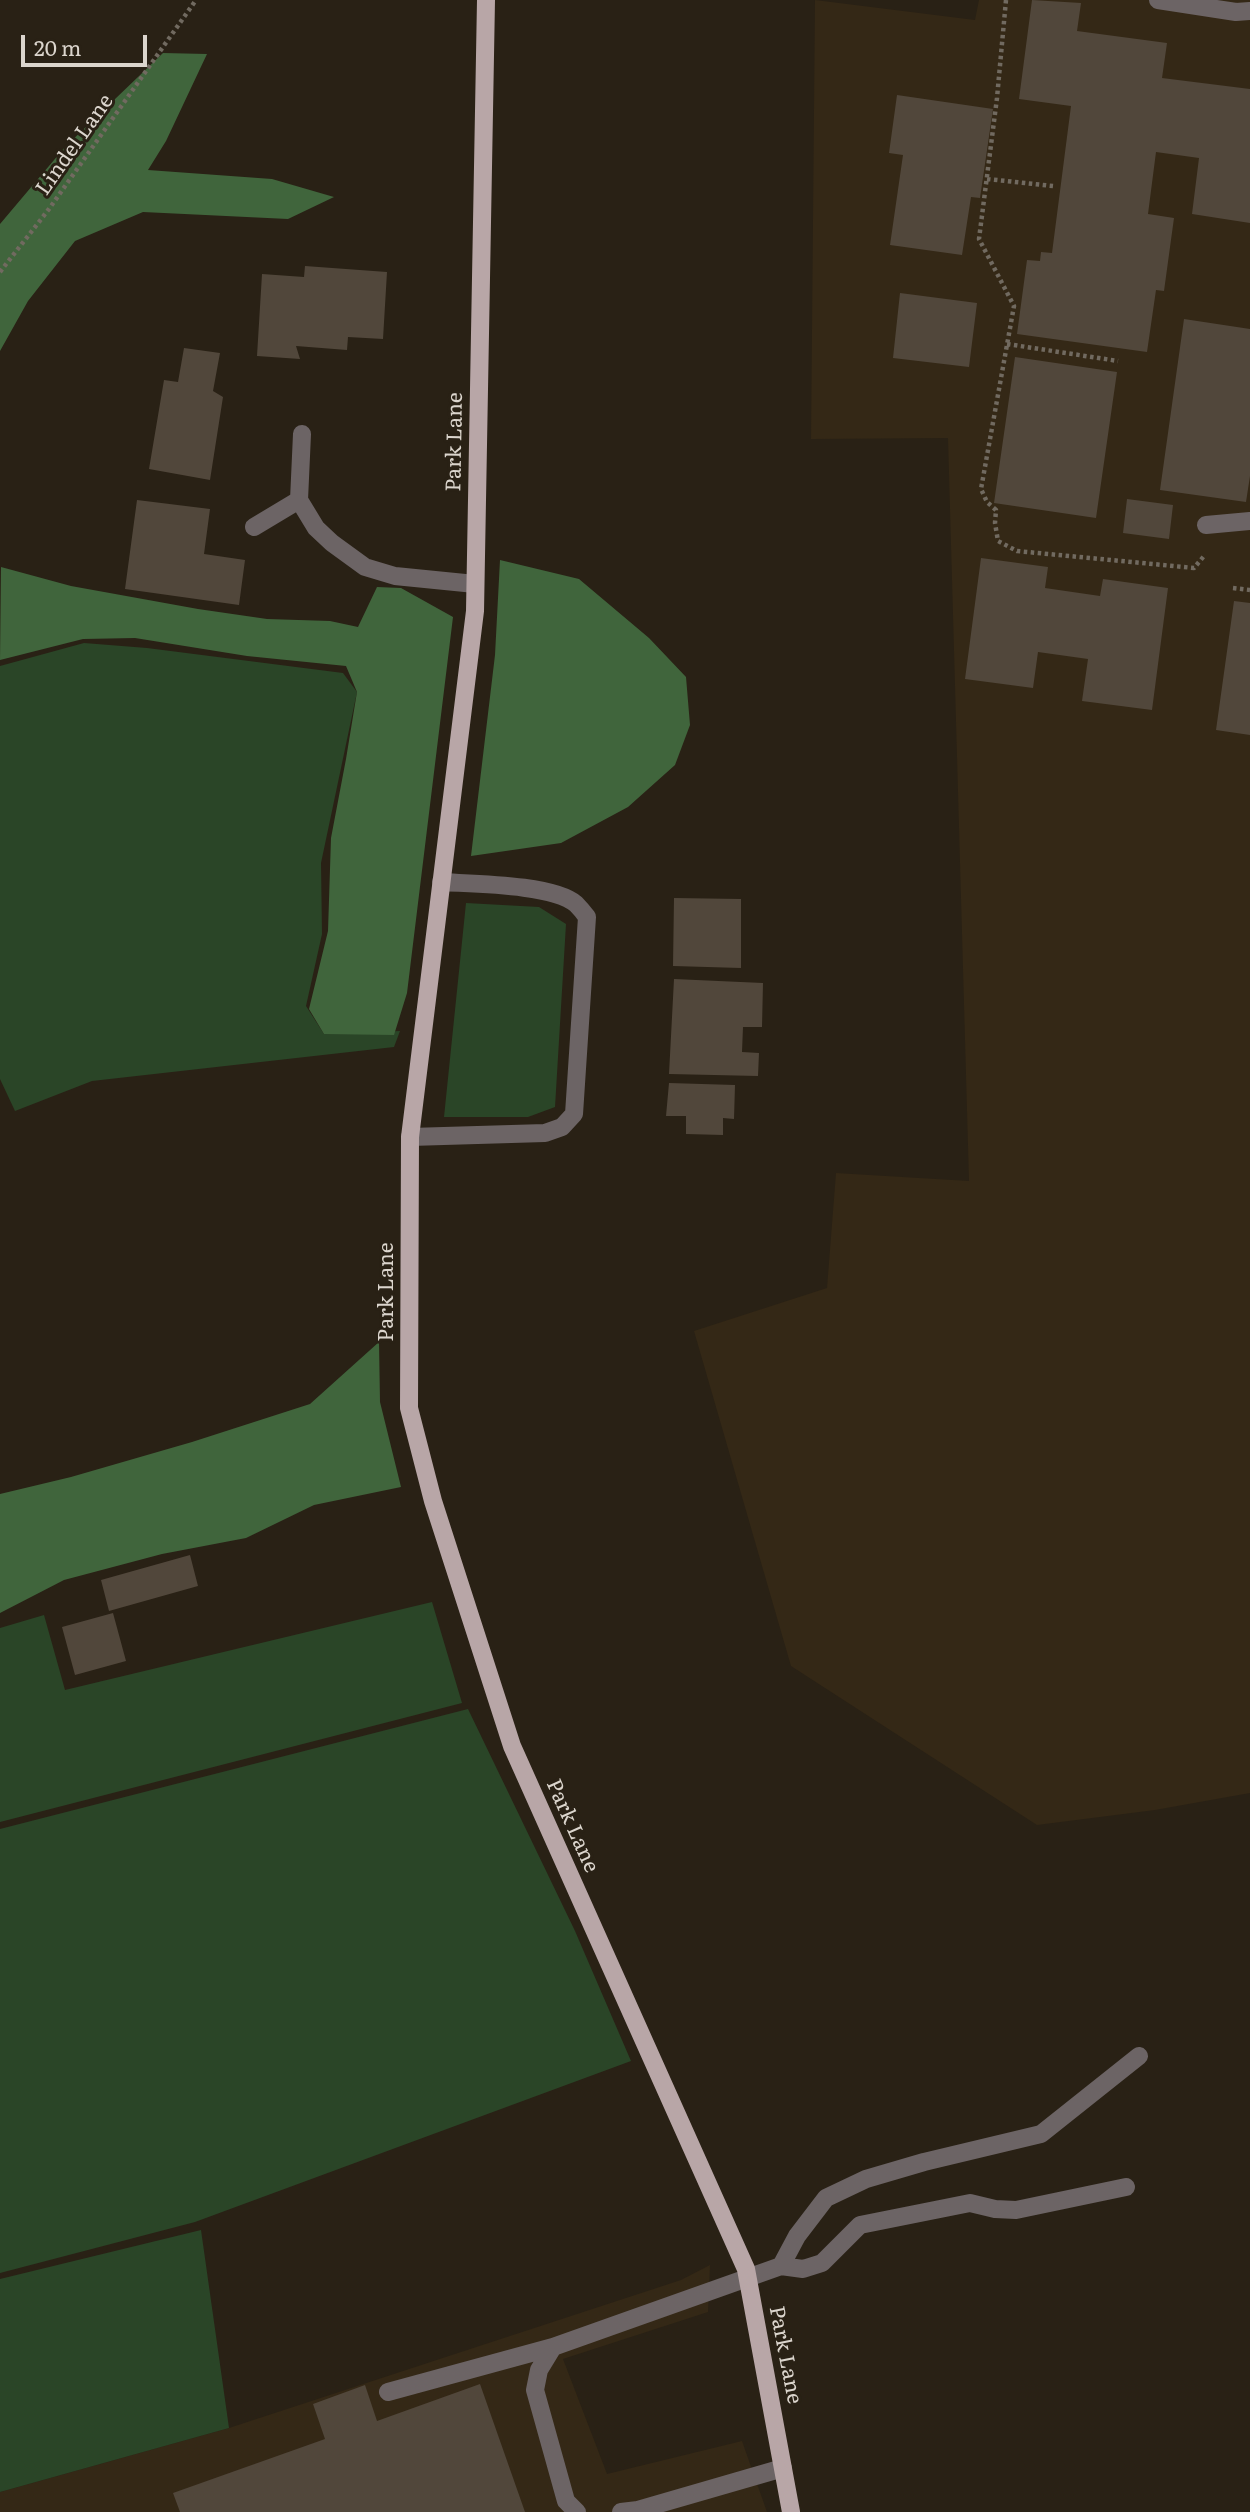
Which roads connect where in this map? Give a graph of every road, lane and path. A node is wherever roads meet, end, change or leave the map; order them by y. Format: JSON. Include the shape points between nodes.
{"nodes":[{"id":1,"x":196,"y":0,"type":"edge"},
{"id":2,"x":486,"y":0,"type":"edge"},
{"id":3,"x":1006,"y":0,"type":"edge"},
{"id":4,"x":1158,"y":0,"type":"edge"},
{"id":5,"x":1250,"y":11,"type":"edge"},
{"id":6,"x":987,"y":179,"type":"junction"},
{"id":7,"x":1053,"y":186,"type":"dead end"},
{"id":8,"x":0,"y":272,"type":"edge"},
{"id":9,"x":1007,"y":344,"type":"junction"},
{"id":10,"x":1118,"y":361,"type":"dead end"},
{"id":11,"x":302,"y":434,"type":"dead end"},
{"id":12,"x":299,"y":500,"type":"junction"},
{"id":13,"x":1250,"y":521,"type":"edge"},
{"id":14,"x":1231,"y":523,"type":"junction"},
{"id":15,"x":1206,"y":525,"type":"dead end"},
{"id":16,"x":254,"y":527,"type":"dead end"},
{"id":17,"x":475,"y":584,"type":"junction"},
{"id":18,"x":1234,"y":588,"type":"dead end"},
{"id":19,"x":1250,"y":590,"type":"edge"},
{"id":20,"x":440,"y":882,"type":"junction"},
{"id":21,"x":411,"y":1137,"type":"junction"},
{"id":22,"x":1139,"y":2056,"type":"dead end"},
{"id":23,"x":1126,"y":2187,"type":"dead end"},
{"id":24,"x":781,"y":2266,"type":"junction"},
{"id":25,"x":748,"y":2279,"type":"junction"},
{"id":26,"x":553,"y":2347,"type":"junction"},
{"id":27,"x":388,"y":2392,"type":"dead end"},
{"id":28,"x":783,"y":2468,"type":"junction"},
{"id":29,"x":577,"y":2512,"type":"edge"},
{"id":30,"x":621,"y":2512,"type":"edge"},
{"id":31,"x":791,"y":2512,"type":"edge"}],
"edges":[{"from":1,"to":8,"type":"path","name":"Lindel Lane"},
{"from":2,"to":17,"type":"main road","name":"Park Lane"},
{"from":3,"to":6,"type":"path"},
{"from":4,"to":5,"type":"street"},
{"from":6,"to":7,"type":"path"},
{"from":6,"to":9,"type":"path","via":[[979,239],[1014,306]]},
{"from":9,"to":10,"type":"path"},
{"from":9,"to":14,"type":"path","via":[[981,489],[996,510],[998,541],[1017,551],[1194,568]]},
{"from":11,"to":12,"type":"street"},
{"from":12,"to":16,"type":"street"},
{"from":12,"to":17,"type":"street","via":[[316,528],[365,567],[395,576]]},
{"from":13,"to":14,"type":"street"},
{"from":14,"to":15,"type":"street"},
{"from":17,"to":20,"type":"main road","name":"Park Lane"},
{"from":18,"to":19,"type":"path"},
{"from":20,"to":21,"type":"main road","name":"Park Lane"},
{"from":20,"to":21,"type":"street","via":[[543,892],[563,897],[587,917],[574,1114],[562,1127],[545,1133]]},
{"from":21,"to":25,"type":"main road","name":"Park Lane","via":[[409,1408],[433,1501],[512,1746]]},
{"from":22,"to":24,"type":"street","via":[[1041,2134],[901,2168],[826,2198],[797,2235]]},
{"from":23,"to":24,"type":"street","via":[[1016,2210],[970,2203],[860,2225],[822,2263],[803,2269]]},
{"from":24,"to":25,"type":"street"},
{"from":25,"to":26,"type":"street"},
{"from":25,"to":28,"type":"main road","name":"Park Lane"},
{"from":26,"to":27,"type":"street"},
{"from":26,"to":29,"type":"street","via":[[539,2370],[535,2390],[566,2501]]},
{"from":28,"to":30,"type":"street"},
{"from":28,"to":31,"type":"main road","name":"Park Lane"}]}
